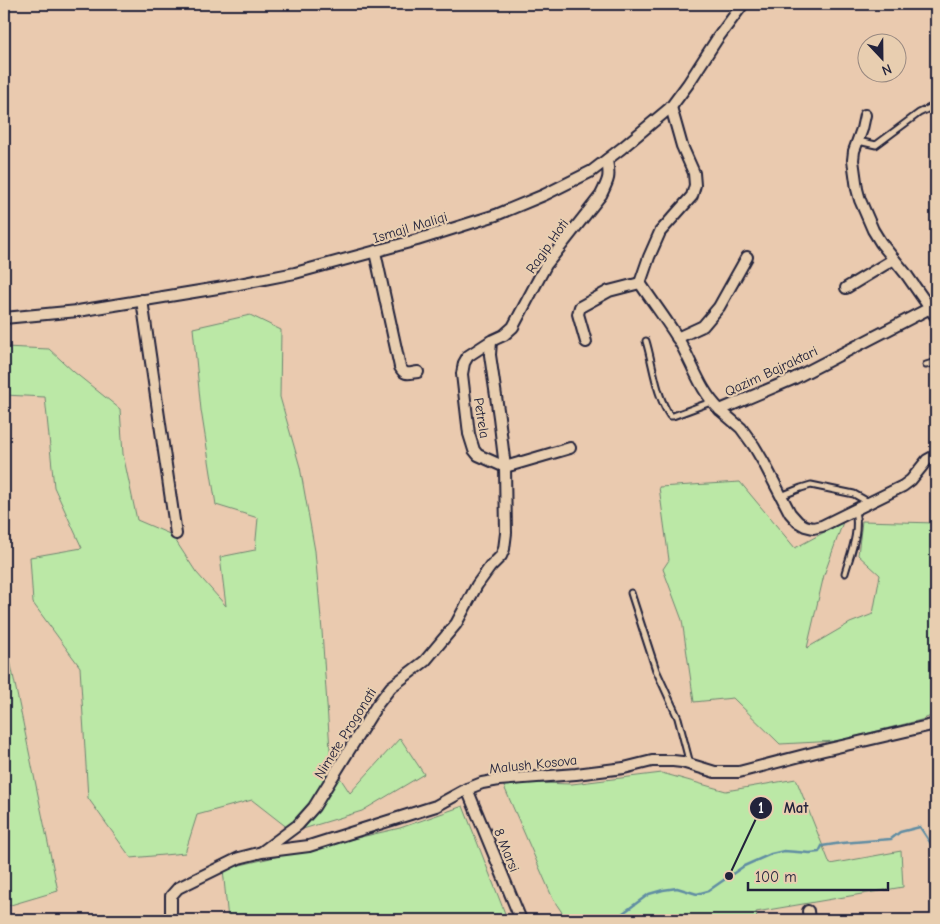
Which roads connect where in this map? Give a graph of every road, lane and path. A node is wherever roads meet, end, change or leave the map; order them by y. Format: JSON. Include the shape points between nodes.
{"nodes":[{"id":1,"x":743,"y":4,"type":"edge"},
{"id":2,"x":936,"y":105,"type":"edge"},
{"id":3,"x":671,"y":107,"type":"junction"},
{"id":4,"x":865,"y":115,"type":"dead end"},
{"id":5,"x":858,"y":141,"type":"junction"},
{"id":6,"x":607,"y":160,"type":"junction"},
{"id":7,"x":375,"y":252,"type":"junction"},
{"id":8,"x":747,"y":257,"type":"dead end"},
{"id":9,"x":894,"y":259,"type":"junction"},
{"id":10,"x":640,"y":282,"type":"junction"},
{"id":11,"x":846,"y":288,"type":"dead end"},
{"id":12,"x":142,"y":300,"type":"junction"},
{"id":13,"x":930,"y":308,"type":"junction"},
{"id":14,"x":936,"y":317,"type":"edge"},
{"id":15,"x":4,"y":318,"type":"edge"},
{"id":16,"x":677,"y":338,"type":"junction"},
{"id":17,"x":491,"y":341,"type":"junction"},
{"id":18,"x":646,"y":341,"type":"dead end"},
{"id":19,"x":586,"y":342,"type":"dead end"},
{"id":20,"x":468,"y":356,"type":"joint"},
{"id":21,"x":936,"y":362,"type":"edge"},
{"id":22,"x":926,"y":364,"type":"dead end"},
{"id":23,"x":418,"y":372,"type":"dead end"},
{"id":24,"x":712,"y":402,"type":"junction"},
{"id":25,"x":720,"y":410,"type":"junction"},
{"id":26,"x":570,"y":448,"type":"dead end"},
{"id":27,"x":936,"y":455,"type":"edge"},
{"id":28,"x":505,"y":467,"type":"junction"},
{"id":29,"x":780,"y":496,"type":"junction"},
{"id":30,"x":870,"y":503,"type":"junction"},
{"id":31,"x":855,"y":511,"type":"junction"},
{"id":32,"x":176,"y":534,"type":"dead end"},
{"id":33,"x":844,"y":573,"type":"dead end"},
{"id":34,"x":631,"y":593,"type":"dead end"},
{"id":35,"x":934,"y":727,"type":"edge"},
{"id":36,"x":690,"y":764,"type":"junction"},
{"id":37,"x":467,"y":789,"type":"junction"},
{"id":38,"x":262,"y":852,"type":"junction"},
{"id":39,"x":519,"y":917,"type":"edge"},
{"id":40,"x":171,"y":920,"type":"edge"}],
"edges":[{"from":1,"to":3,"type":"street","name":"Ismajl Maliqi"},
{"from":2,"to":5,"type":"lane","via":[[919,113],[876,145]]},
{"from":3,"to":6,"type":"street","name":"Ismajl Maliqi"},
{"from":3,"to":10,"type":"street","via":[[694,173],[695,185],[692,196],[660,232]]},
{"from":4,"to":5,"type":"street"},
{"from":5,"to":9,"type":"street","via":[[853,160],[857,189],[873,230]]},
{"from":6,"to":7,"type":"street","name":"Ismajl Maliqi","via":[[544,195],[496,215]]},
{"from":6,"to":17,"type":"street","name":"Ragip Hoti","via":[[609,173],[601,194],[546,265],[513,327]]},
{"from":7,"to":12,"type":"street","name":"Ismajl Maliqi","via":[[224,288]]},
{"from":7,"to":23,"type":"street","via":[[400,367],[406,374]]},
{"from":8,"to":16,"type":"street","via":[[719,307],[703,326]]},
{"from":9,"to":11,"type":"street"},
{"from":9,"to":13,"type":"street"},
{"from":10,"to":16,"type":"street","name":"Qazim Bajraktari"},
{"from":10,"to":19,"type":"street","via":[[609,291],[580,307],[578,314]]},
{"from":12,"to":15,"type":"street","name":"Ismajl Maliqi","via":[[78,311]]},
{"from":12,"to":32,"type":"street"},
{"from":13,"to":14,"type":"street"},
{"from":13,"to":25,"type":"street","name":"Qazim Bajraktari","via":[[793,379]]},
{"from":16,"to":24,"type":"street","name":"Qazim Bajraktari"},
{"from":17,"to":20,"type":"street","name":"Ragip Hoti"},
{"from":17,"to":28,"type":"street","name":"Nimete Progonati","via":[[490,355]]},
{"from":18,"to":24,"type":"lane","via":[[670,416]]},
{"from":20,"to":28,"type":"street","name":"Petrela","via":[[462,374],[474,450]]},
{"from":21,"to":22,"type":"lane"},
{"from":24,"to":25,"type":"street","name":"Qazim Bajraktari"},
{"from":25,"to":29,"type":"street","via":[[741,428],[754,446]]},
{"from":26,"to":28,"type":"street"},
{"from":27,"to":30,"type":"street","via":[[927,460],[903,486]]},
{"from":28,"to":38,"type":"street","name":"Nimete Progonati","via":[[506,533],[501,556],[477,585],[456,624],[424,660],[391,687],[377,705],[314,807],[298,825]]},
{"from":29,"to":30,"type":"lane","via":[[811,485],[854,494]]},
{"from":29,"to":31,"type":"street","via":[[798,522],[813,528]]},
{"from":30,"to":31,"type":"street"},
{"from":31,"to":33,"type":"lane","via":[[857,530]]},
{"from":34,"to":36,"type":"lane","via":[[656,670],[678,718]]},
{"from":35,"to":36,"type":"street","name":"Malush Kosova","via":[[739,772],[715,772]]},
{"from":36,"to":37,"type":"street","name":"Malush Kosova","via":[[673,760],[652,761],[576,774],[498,780]]},
{"from":37,"to":38,"type":"street","name":"Malush Kosova","via":[[436,806],[309,846]]},
{"from":37,"to":39,"type":"street","name":"8 Marsi"},
{"from":38,"to":40,"type":"street","name":"Malush Kosova","via":[[240,858],[178,888],[171,896]]}]}
